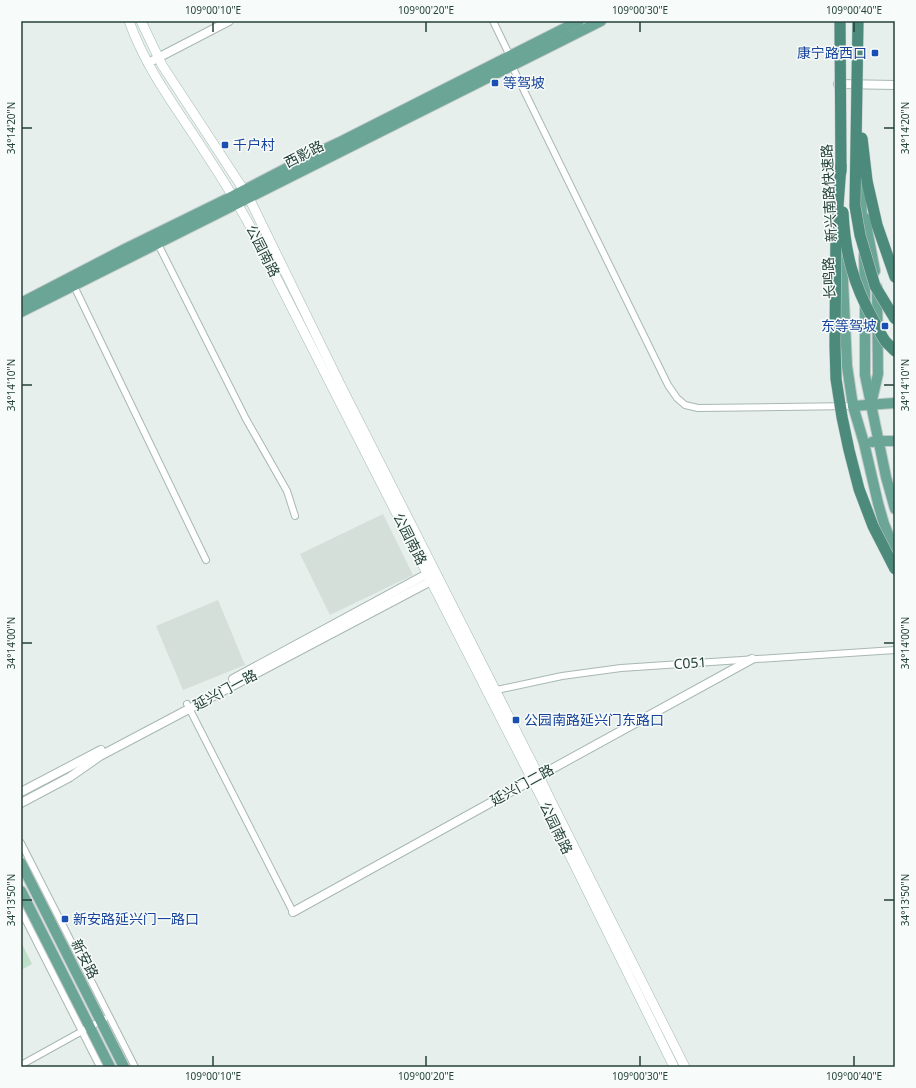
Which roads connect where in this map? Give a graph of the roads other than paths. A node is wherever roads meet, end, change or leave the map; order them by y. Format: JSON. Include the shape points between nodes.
{"nodes":[{"id":1,"x":129,"y":21,"type":"edge"},
{"id":2,"x":141,"y":21,"type":"edge"},
{"id":3,"x":229,"y":21,"type":"edge"},
{"id":4,"x":493,"y":21,"type":"edge"},
{"id":5,"x":579,"y":21,"type":"edge"},
{"id":6,"x":601,"y":21,"type":"edge"},
{"id":7,"x":839,"y":21,"type":"edge"},
{"id":8,"x":858,"y":21,"type":"edge"},
{"id":9,"x":861,"y":21,"type":"edge"},
{"id":10,"x":158,"y":57,"type":"junction"},
{"id":11,"x":511,"y":61,"type":"junction"},
{"id":12,"x":148,"y":63,"type":"junction"},
{"id":13,"x":838,"y":84,"type":"junction"},
{"id":14,"x":861,"y":85,"type":"junction"},
{"id":15,"x":895,"y":85,"type":"edge"},
{"id":16,"x":857,"y":101,"type":"junction"},
{"id":17,"x":841,"y":165,"type":"junction"},
{"id":18,"x":246,"y":194,"type":"junction"},
{"id":19,"x":235,"y":200,"type":"junction"},
{"id":20,"x":158,"y":244,"type":"junction"},
{"id":21,"x":895,"y":277,"type":"edge"},
{"id":22,"x":74,"y":286,"type":"junction"},
{"id":23,"x":21,"y":303,"type":"edge"},
{"id":24,"x":21,"y":312,"type":"edge"},
{"id":25,"x":895,"y":319,"type":"edge"},
{"id":26,"x":895,"y":351,"type":"edge"},
{"id":27,"x":894,"y":402,"type":"edge"},
{"id":28,"x":871,"y":405,"type":"junction"},
{"id":29,"x":853,"y":406,"type":"junction"},
{"id":30,"x":878,"y":440,"type":"junction"},
{"id":31,"x":895,"y":441,"type":"edge"},
{"id":32,"x":864,"y":443,"type":"junction"},
{"id":33,"x":895,"y":509,"type":"edge"},
{"id":34,"x":295,"y":516,"type":"dead end"},
{"id":35,"x":895,"y":551,"type":"edge"},
{"id":36,"x":206,"y":560,"type":"dead end"},
{"id":37,"x":895,"y":569,"type":"edge"},
{"id":38,"x":429,"y":577,"type":"junction"},
{"id":39,"x":895,"y":650,"type":"edge"},
{"id":40,"x":752,"y":659,"type":"junction"},
{"id":41,"x":491,"y":691,"type":"junction"},
{"id":42,"x":188,"y":706,"type":"junction"},
{"id":43,"x":535,"y":778,"type":"junction"},
{"id":44,"x":21,"y":792,"type":"edge"},
{"id":45,"x":21,"y":803,"type":"edge"},
{"id":46,"x":21,"y":843,"type":"edge"},
{"id":47,"x":21,"y":863,"type":"edge"},
{"id":48,"x":21,"y":891,"type":"edge"},
{"id":49,"x":21,"y":911,"type":"edge"},
{"id":50,"x":293,"y":912,"type":"joint"},
{"id":51,"x":105,"y":1019,"type":"junction"},
{"id":52,"x":86,"y":1029,"type":"junction"},
{"id":53,"x":21,"y":1065,"type":"edge"},
{"id":54,"x":100,"y":1067,"type":"edge"},
{"id":55,"x":110,"y":1067,"type":"edge"},
{"id":56,"x":124,"y":1067,"type":"edge"},
{"id":57,"x":135,"y":1067,"type":"edge"},
{"id":58,"x":674,"y":1067,"type":"edge"},
{"id":59,"x":685,"y":1067,"type":"edge"}],
"edges":[{"from":1,"to":12,"type":"main road","name":"公园南路"},
{"from":2,"to":10,"type":"main road","name":"公园南路"},
{"from":3,"to":10,"type":"street"},
{"from":4,"to":11,"type":"street"},
{"from":5,"to":11,"type":"main road","name":"西影路"},
{"from":6,"to":11,"type":"main road","name":"西影路"},
{"from":7,"to":13,"type":"main road","name":"长鸣路"},
{"from":7,"to":17,"type":"highway","name":"新兴南路快速路","bridge":true},
{"from":8,"to":16,"type":"highway","name":"新兴南路快速路","bridge":true},
{"from":9,"to":14,"type":"main road"},
{"from":10,"to":12,"type":"street"},
{"from":10,"to":18,"type":"main road","name":"公园南路"},
{"from":11,"to":18,"type":"main road","name":"西影路","via":[[302,170]]},
{"from":11,"to":29,"type":"street","via":[[668,385],[677,398],[685,405],[698,408]]},
{"from":12,"to":19,"type":"main road","name":"公园南路"},
{"from":13,"to":14,"type":"street"},
{"from":13,"to":29,"type":"main road","name":"长鸣路","via":[[839,209],[847,366]]},
{"from":14,"to":15,"type":"street"},
{"from":14,"to":28,"type":"main road","via":[[861,196],[877,288],[878,374]]},
{"from":16,"to":21,"type":"highway","bridge":true,"via":[[866,181],[877,225]]},
{"from":16,"to":25,"type":"highway","name":"新兴南路快速路","bridge":true,"via":[[855,206],[860,235],[875,286]]},
{"from":17,"to":26,"type":"highway","name":"新兴南路快速路","bridge":true,"via":[[850,265],[870,315],[886,342]]},
{"from":17,"to":37,"type":"highway","bridge":true,"via":[[836,233],[836,379],[859,489],[873,526]]},
{"from":18,"to":19,"type":"main road","name":"西影路"},
{"from":18,"to":41,"type":"main road","name":"公园南路"},
{"from":19,"to":20,"type":"main road","name":"西影路"},
{"from":19,"to":23,"type":"main road","name":"西影路","via":[[123,250]]},
{"from":19,"to":38,"type":"main road","name":"公园南路","via":[[273,269]]},
{"from":20,"to":22,"type":"main road","name":"西影路"},
{"from":20,"to":34,"type":"street","via":[[246,419],[287,490]]},
{"from":22,"to":24,"type":"main road","name":"西影路"},
{"from":22,"to":36,"type":"street"},
{"from":27,"to":28,"type":"main road"},
{"from":28,"to":29,"type":"main road"},
{"from":28,"to":30,"type":"main road"},
{"from":29,"to":32,"type":"main road","name":"长鸣路"},
{"from":30,"to":31,"type":"main road"},
{"from":30,"to":32,"type":"main road"},
{"from":30,"to":33,"type":"main road"},
{"from":32,"to":35,"type":"main road","name":"长鸣路","via":[[884,524]]},
{"from":38,"to":41,"type":"main road","name":"公园南路"},
{"from":38,"to":42,"type":"street","name":"延兴门一路"},
{"from":39,"to":40,"type":"street","name":"C051"},
{"from":40,"to":41,"type":"street","name":"C051","via":[[621,668],[562,676]]},
{"from":40,"to":43,"type":"street","name":"延兴门二路"},
{"from":41,"to":43,"type":"main road","name":"公园南路"},
{"from":42,"to":44,"type":"street","name":"延兴门一路"},
{"from":42,"to":45,"type":"street","name":"延兴门一路","via":[[100,756],[70,777]]},
{"from":42,"to":50,"type":"street"},
{"from":43,"to":50,"type":"street","name":"延兴门二路"},
{"from":43,"to":58,"type":"main road","name":"公园南路"},
{"from":43,"to":59,"type":"main road","name":"公园南路","via":[[551,801]]},
{"from":46,"to":51,"type":"street"},
{"from":47,"to":51,"type":"main road","name":"新安路"},
{"from":48,"to":52,"type":"main road","name":"新安路"},
{"from":49,"to":52,"type":"street"},
{"from":51,"to":52,"type":"street"},
{"from":51,"to":56,"type":"main road","name":"新安路"},
{"from":51,"to":57,"type":"street"},
{"from":52,"to":53,"type":"street"},
{"from":52,"to":54,"type":"street"},
{"from":52,"to":55,"type":"main road","name":"新安路"}]}
